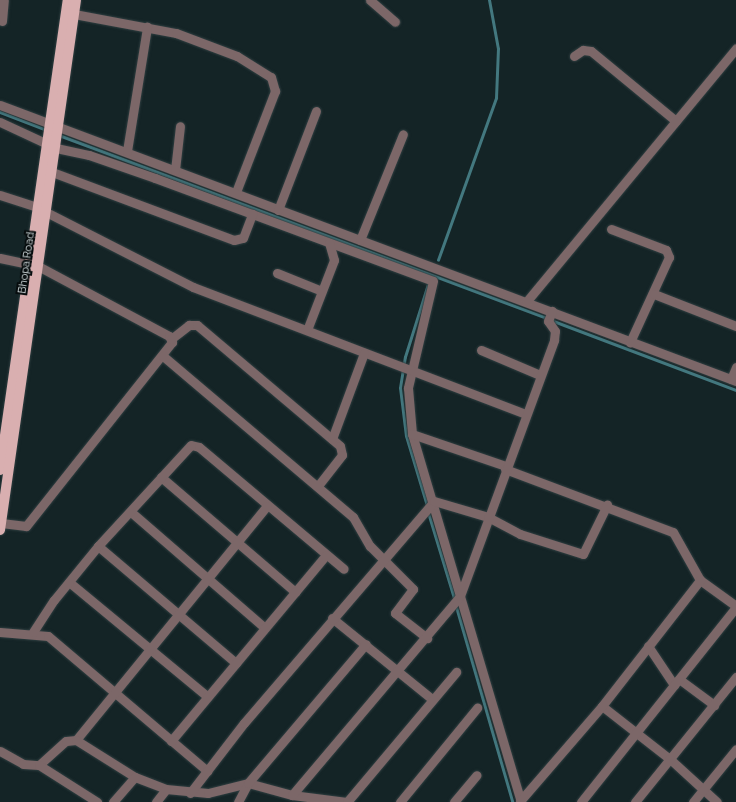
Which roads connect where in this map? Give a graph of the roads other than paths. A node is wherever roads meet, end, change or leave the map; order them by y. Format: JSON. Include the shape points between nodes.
{"nodes":[{"id":1,"x":4,"y":0,"type":"edge"},
{"id":2,"x":68,"y":0,"type":"edge"},
{"id":3,"x":76,"y":0,"type":"edge"},
{"id":4,"x":370,"y":0,"type":"edge"},
{"id":5,"x":74,"y":14,"type":"junction"},
{"id":6,"x":2,"y":21,"type":"dead end"},
{"id":7,"x":395,"y":22,"type":"dead end"},
{"id":8,"x":147,"y":27,"type":"junction"},
{"id":9,"x":736,"y":48,"type":"edge"},
{"id":10,"x":574,"y":56,"type":"dead end"},
{"id":11,"x":0,"y":105,"type":"edge"},
{"id":12,"x":316,"y":111,"type":"dead end"},
{"id":13,"x":676,"y":121,"type":"junction"},
{"id":14,"x":0,"y":122,"type":"edge"},
{"id":15,"x":180,"y":126,"type":"dead end"},
{"id":16,"x":54,"y":128,"type":"junction"},
{"id":17,"x":403,"y":134,"type":"dead end"},
{"id":18,"x":52,"y":144,"type":"junction"},
{"id":19,"x":127,"y":151,"type":"junction"},
{"id":20,"x":175,"y":170,"type":"junction"},
{"id":21,"x":52,"y":172,"type":"junction"},
{"id":22,"x":236,"y":192,"type":"junction"},
{"id":23,"x":0,"y":195,"type":"edge"},
{"id":24,"x":42,"y":210,"type":"junction"},
{"id":25,"x":278,"y":210,"type":"junction"},
{"id":26,"x":252,"y":214,"type":"junction"},
{"id":27,"x":611,"y":229,"type":"dead end"},
{"id":28,"x":360,"y":240,"type":"junction"},
{"id":29,"x":330,"y":243,"type":"junction"},
{"id":30,"x":0,"y":258,"type":"edge"},
{"id":31,"x":34,"y":264,"type":"junction"},
{"id":32,"x":277,"y":273,"type":"dead end"},
{"id":33,"x":322,"y":291,"type":"junction"},
{"id":34,"x":654,"y":294,"type":"junction"},
{"id":35,"x":526,"y":301,"type":"junction"},
{"id":36,"x":550,"y":316,"type":"junction"},
{"id":37,"x":736,"y":326,"type":"edge"},
{"id":38,"x":306,"y":330,"type":"junction"},
{"id":39,"x":172,"y":339,"type":"junction"},
{"id":40,"x":630,"y":342,"type":"junction"},
{"id":41,"x":481,"y":350,"type":"dead end"},
{"id":42,"x":364,"y":353,"type":"junction"},
{"id":43,"x":163,"y":356,"type":"junction"},
{"id":44,"x":404,"y":368,"type":"junction"},
{"id":45,"x":736,"y":368,"type":"edge"},
{"id":46,"x":540,"y":375,"type":"junction"},
{"id":47,"x":734,"y":380,"type":"edge"},
{"id":48,"x":525,"y":414,"type":"junction"},
{"id":49,"x":412,"y":434,"type":"junction"},
{"id":50,"x":332,"y":439,"type":"junction"},
{"id":51,"x":506,"y":468,"type":"junction"},
{"id":52,"x":0,"y":470,"type":"edge"},
{"id":53,"x":161,"y":477,"type":"junction"},
{"id":54,"x":318,"y":486,"type":"junction"},
{"id":55,"x":430,"y":505,"type":"junction"},
{"id":56,"x":607,"y":505,"type":"junction"},
{"id":57,"x":266,"y":506,"type":"junction"},
{"id":58,"x":131,"y":512,"type":"junction"},
{"id":59,"x":488,"y":517,"type":"junction"},
{"id":60,"x":1,"y":526,"type":"edge"},
{"id":61,"x":239,"y":544,"type":"junction"},
{"id":62,"x":98,"y":546,"type":"junction"},
{"id":63,"x":326,"y":555,"type":"junction"},
{"id":64,"x":384,"y":559,"type":"junction"},
{"id":65,"x":344,"y":569,"type":"dead end"},
{"id":66,"x":208,"y":580,"type":"junction"},
{"id":67,"x":700,"y":580,"type":"junction"},
{"id":68,"x":69,"y":582,"type":"junction"},
{"id":69,"x":295,"y":592,"type":"junction"},
{"id":70,"x":457,"y":602,"type":"junction"},
{"id":71,"x":736,"y":607,"type":"edge"},
{"id":72,"x":178,"y":615,"type":"junction"},
{"id":73,"x":332,"y":618,"type":"junction"},
{"id":74,"x":265,"y":628,"type":"junction"},
{"id":75,"x":0,"y":632,"type":"edge"},
{"id":76,"x":34,"y":632,"type":"junction"},
{"id":77,"x":427,"y":638,"type":"junction"},
{"id":78,"x":366,"y":644,"type":"junction"},
{"id":79,"x":648,"y":646,"type":"junction"},
{"id":80,"x":149,"y":650,"type":"junction"},
{"id":81,"x":236,"y":663,"type":"junction"},
{"id":82,"x":399,"y":672,"type":"junction"},
{"id":83,"x":456,"y":672,"type":"dead end"},
{"id":84,"x":736,"y":677,"type":"edge"},
{"id":85,"x":676,"y":682,"type":"junction"},
{"id":86,"x":115,"y":692,"type":"junction"},
{"id":87,"x":208,"y":697,"type":"junction"},
{"id":88,"x":432,"y":699,"type":"junction"},
{"id":89,"x":714,"y":705,"type":"junction"},
{"id":90,"x":602,"y":706,"type":"junction"},
{"id":91,"x":477,"y":708,"type":"dead end"},
{"id":92,"x":635,"y":732,"type":"junction"},
{"id":93,"x":76,"y":740,"type":"junction"},
{"id":94,"x":171,"y":741,"type":"junction"},
{"id":95,"x":736,"y":749,"type":"edge"},
{"id":96,"x":0,"y":751,"type":"edge"},
{"id":97,"x":671,"y":760,"type":"junction"},
{"id":98,"x":38,"y":765,"type":"junction"},
{"id":99,"x":206,"y":771,"type":"junction"},
{"id":100,"x":477,"y":775,"type":"dead end"},
{"id":101,"x":135,"y":777,"type":"junction"},
{"id":102,"x":248,"y":782,"type":"junction"},
{"id":103,"x":166,"y":789,"type":"junction"},
{"id":104,"x":702,"y":790,"type":"junction"},
{"id":105,"x":190,"y":792,"type":"junction"},
{"id":106,"x":292,"y":795,"type":"junction"},
{"id":107,"x":97,"y":802,"type":"edge"},
{"id":108,"x":113,"y":802,"type":"edge"},
{"id":109,"x":156,"y":802,"type":"edge"},
{"id":110,"x":238,"y":802,"type":"edge"},
{"id":111,"x":347,"y":802,"type":"edge"},
{"id":112,"x":400,"y":802,"type":"edge"},
{"id":113,"x":454,"y":802,"type":"edge"},
{"id":114,"x":521,"y":802,"type":"edge"},
{"id":115,"x":581,"y":802,"type":"edge"},
{"id":116,"x":634,"y":802,"type":"edge"},
{"id":117,"x":693,"y":802,"type":"edge"},
{"id":118,"x":717,"y":802,"type":"edge"}],
"edges":[{"from":1,"to":6,"type":"street"},
{"from":2,"to":16,"type":"main road","name":"Bhopa Road"},
{"from":3,"to":5,"type":"main road","name":"Bhopa Road"},
{"from":4,"to":7,"type":"street"},
{"from":5,"to":8,"type":"street"},
{"from":5,"to":16,"type":"main road","name":"Bhopa Road"},
{"from":8,"to":19,"type":"street"},
{"from":8,"to":22,"type":"street","via":[[176,32],[238,56],[275,83]]},
{"from":9,"to":13,"type":"street"},
{"from":10,"to":13,"type":"street","via":[[582,50],[591,52]]},
{"from":11,"to":16,"type":"street"},
{"from":12,"to":25,"type":"street"},
{"from":13,"to":35,"type":"street"},
{"from":14,"to":18,"type":"street"},
{"from":15,"to":20,"type":"street"},
{"from":16,"to":18,"type":"main road","name":"Bhopa Road"},
{"from":16,"to":19,"type":"street"},
{"from":17,"to":28,"type":"street"},
{"from":18,"to":21,"type":"main road","name":"Bhopa Road"},
{"from":18,"to":24,"type":"main road","name":"Bhopa Road"},
{"from":18,"to":26,"type":"street","via":[[90,155]]},
{"from":19,"to":20,"type":"street"},
{"from":20,"to":22,"type":"street"},
{"from":21,"to":24,"type":"main road","name":"Bhopa Road"},
{"from":21,"to":26,"type":"street","via":[[234,240],[243,238]]},
{"from":22,"to":25,"type":"street"},
{"from":23,"to":24,"type":"street"},
{"from":24,"to":31,"type":"main road","name":"Bhopa Road"},
{"from":24,"to":38,"type":"street","via":[[193,287]]},
{"from":25,"to":28,"type":"street"},
{"from":26,"to":29,"type":"street"},
{"from":27,"to":34,"type":"street","via":[[669,253],[669,262]]},
{"from":28,"to":35,"type":"street"},
{"from":29,"to":33,"type":"street","via":[[334,260]]},
{"from":29,"to":44,"type":"street","via":[[432,281],[433,293]]},
{"from":30,"to":31,"type":"street"},
{"from":31,"to":39,"type":"street"},
{"from":31,"to":52,"type":"main road","name":"Bhopa Road"},
{"from":31,"to":60,"type":"main road","name":"Bhopa Road"},
{"from":32,"to":33,"type":"street"},
{"from":33,"to":38,"type":"street"},
{"from":34,"to":37,"type":"street"},
{"from":34,"to":40,"type":"street"},
{"from":35,"to":36,"type":"street"},
{"from":36,"to":40,"type":"street"},
{"from":36,"to":46,"type":"street","via":[[555,334]]},
{"from":38,"to":42,"type":"street"},
{"from":39,"to":43,"type":"street","via":[[171,346]]},
{"from":39,"to":50,"type":"street","via":[[189,324],[197,325]]},
{"from":40,"to":47,"type":"street"},
{"from":41,"to":46,"type":"street"},
{"from":42,"to":44,"type":"street"},
{"from":42,"to":50,"type":"street"},
{"from":43,"to":54,"type":"street"},
{"from":43,"to":60,"type":"street","via":[[26,526]]},
{"from":44,"to":48,"type":"street"},
{"from":44,"to":49,"type":"street"},
{"from":45,"to":47,"type":"street"},
{"from":46,"to":48,"type":"street"},
{"from":48,"to":51,"type":"street"},
{"from":49,"to":51,"type":"street"},
{"from":49,"to":55,"type":"street"},
{"from":50,"to":54,"type":"street","via":[[343,452]]},
{"from":51,"to":56,"type":"street"},
{"from":51,"to":59,"type":"street"},
{"from":53,"to":57,"type":"street","via":[[189,446],[195,445]]},
{"from":53,"to":58,"type":"street"},
{"from":53,"to":61,"type":"street"},
{"from":54,"to":64,"type":"street","via":[[359,523],[368,543]]},
{"from":55,"to":59,"type":"street"},
{"from":55,"to":64,"type":"street"},
{"from":55,"to":70,"type":"street"},
{"from":56,"to":59,"type":"street","via":[[583,554],[520,534]]},
{"from":56,"to":67,"type":"street","via":[[673,532]]},
{"from":57,"to":61,"type":"street"},
{"from":57,"to":63,"type":"street"},
{"from":58,"to":62,"type":"street"},
{"from":58,"to":66,"type":"street"},
{"from":59,"to":70,"type":"street"},
{"from":61,"to":66,"type":"street"},
{"from":61,"to":69,"type":"street"},
{"from":62,"to":68,"type":"street"},
{"from":62,"to":72,"type":"street"},
{"from":63,"to":65,"type":"street"},
{"from":63,"to":69,"type":"street"},
{"from":64,"to":73,"type":"street"},
{"from":64,"to":77,"type":"street","via":[[413,589],[395,613]]},
{"from":66,"to":72,"type":"street"},
{"from":66,"to":74,"type":"street"},
{"from":67,"to":71,"type":"street"},
{"from":67,"to":79,"type":"street"},
{"from":68,"to":76,"type":"street"},
{"from":68,"to":80,"type":"street"},
{"from":69,"to":74,"type":"street"},
{"from":70,"to":77,"type":"street"},
{"from":70,"to":114,"type":"street"},
{"from":71,"to":85,"type":"street"},
{"from":72,"to":80,"type":"street"},
{"from":72,"to":81,"type":"street"},
{"from":73,"to":78,"type":"street"},
{"from":73,"to":99,"type":"street"},
{"from":74,"to":81,"type":"street"},
{"from":75,"to":76,"type":"street"},
{"from":76,"to":86,"type":"street","via":[[48,636]]},
{"from":77,"to":82,"type":"street"},
{"from":78,"to":82,"type":"street"},
{"from":78,"to":102,"type":"street"},
{"from":79,"to":85,"type":"street"},
{"from":79,"to":90,"type":"street"},
{"from":80,"to":86,"type":"street"},
{"from":80,"to":87,"type":"street"},
{"from":81,"to":87,"type":"street"},
{"from":82,"to":88,"type":"street"},
{"from":82,"to":106,"type":"street"},
{"from":83,"to":88,"type":"street"},
{"from":84,"to":89,"type":"street"},
{"from":85,"to":89,"type":"street"},
{"from":85,"to":92,"type":"street"},
{"from":86,"to":93,"type":"street"},
{"from":86,"to":94,"type":"street"},
{"from":87,"to":94,"type":"street"},
{"from":88,"to":111,"type":"street"},
{"from":89,"to":97,"type":"street"},
{"from":90,"to":92,"type":"street"},
{"from":90,"to":114,"type":"street"},
{"from":91,"to":112,"type":"street"},
{"from":92,"to":97,"type":"street"},
{"from":92,"to":115,"type":"street"},
{"from":93,"to":98,"type":"street","via":[[66,741]]},
{"from":93,"to":101,"type":"street"},
{"from":94,"to":99,"type":"street"},
{"from":95,"to":104,"type":"street"},
{"from":96,"to":98,"type":"street","via":[[23,764]]},
{"from":97,"to":104,"type":"street"},
{"from":97,"to":116,"type":"street"},
{"from":98,"to":107,"type":"street"},
{"from":99,"to":105,"type":"street"},
{"from":100,"to":113,"type":"street"},
{"from":101,"to":103,"type":"street"},
{"from":101,"to":108,"type":"street"},
{"from":102,"to":105,"type":"street","via":[[218,792]]},
{"from":102,"to":106,"type":"street"},
{"from":102,"to":110,"type":"street"},
{"from":103,"to":105,"type":"street"},
{"from":103,"to":109,"type":"street"},
{"from":104,"to":117,"type":"street"},
{"from":104,"to":118,"type":"street"},
{"from":106,"to":111,"type":"street"}]}
